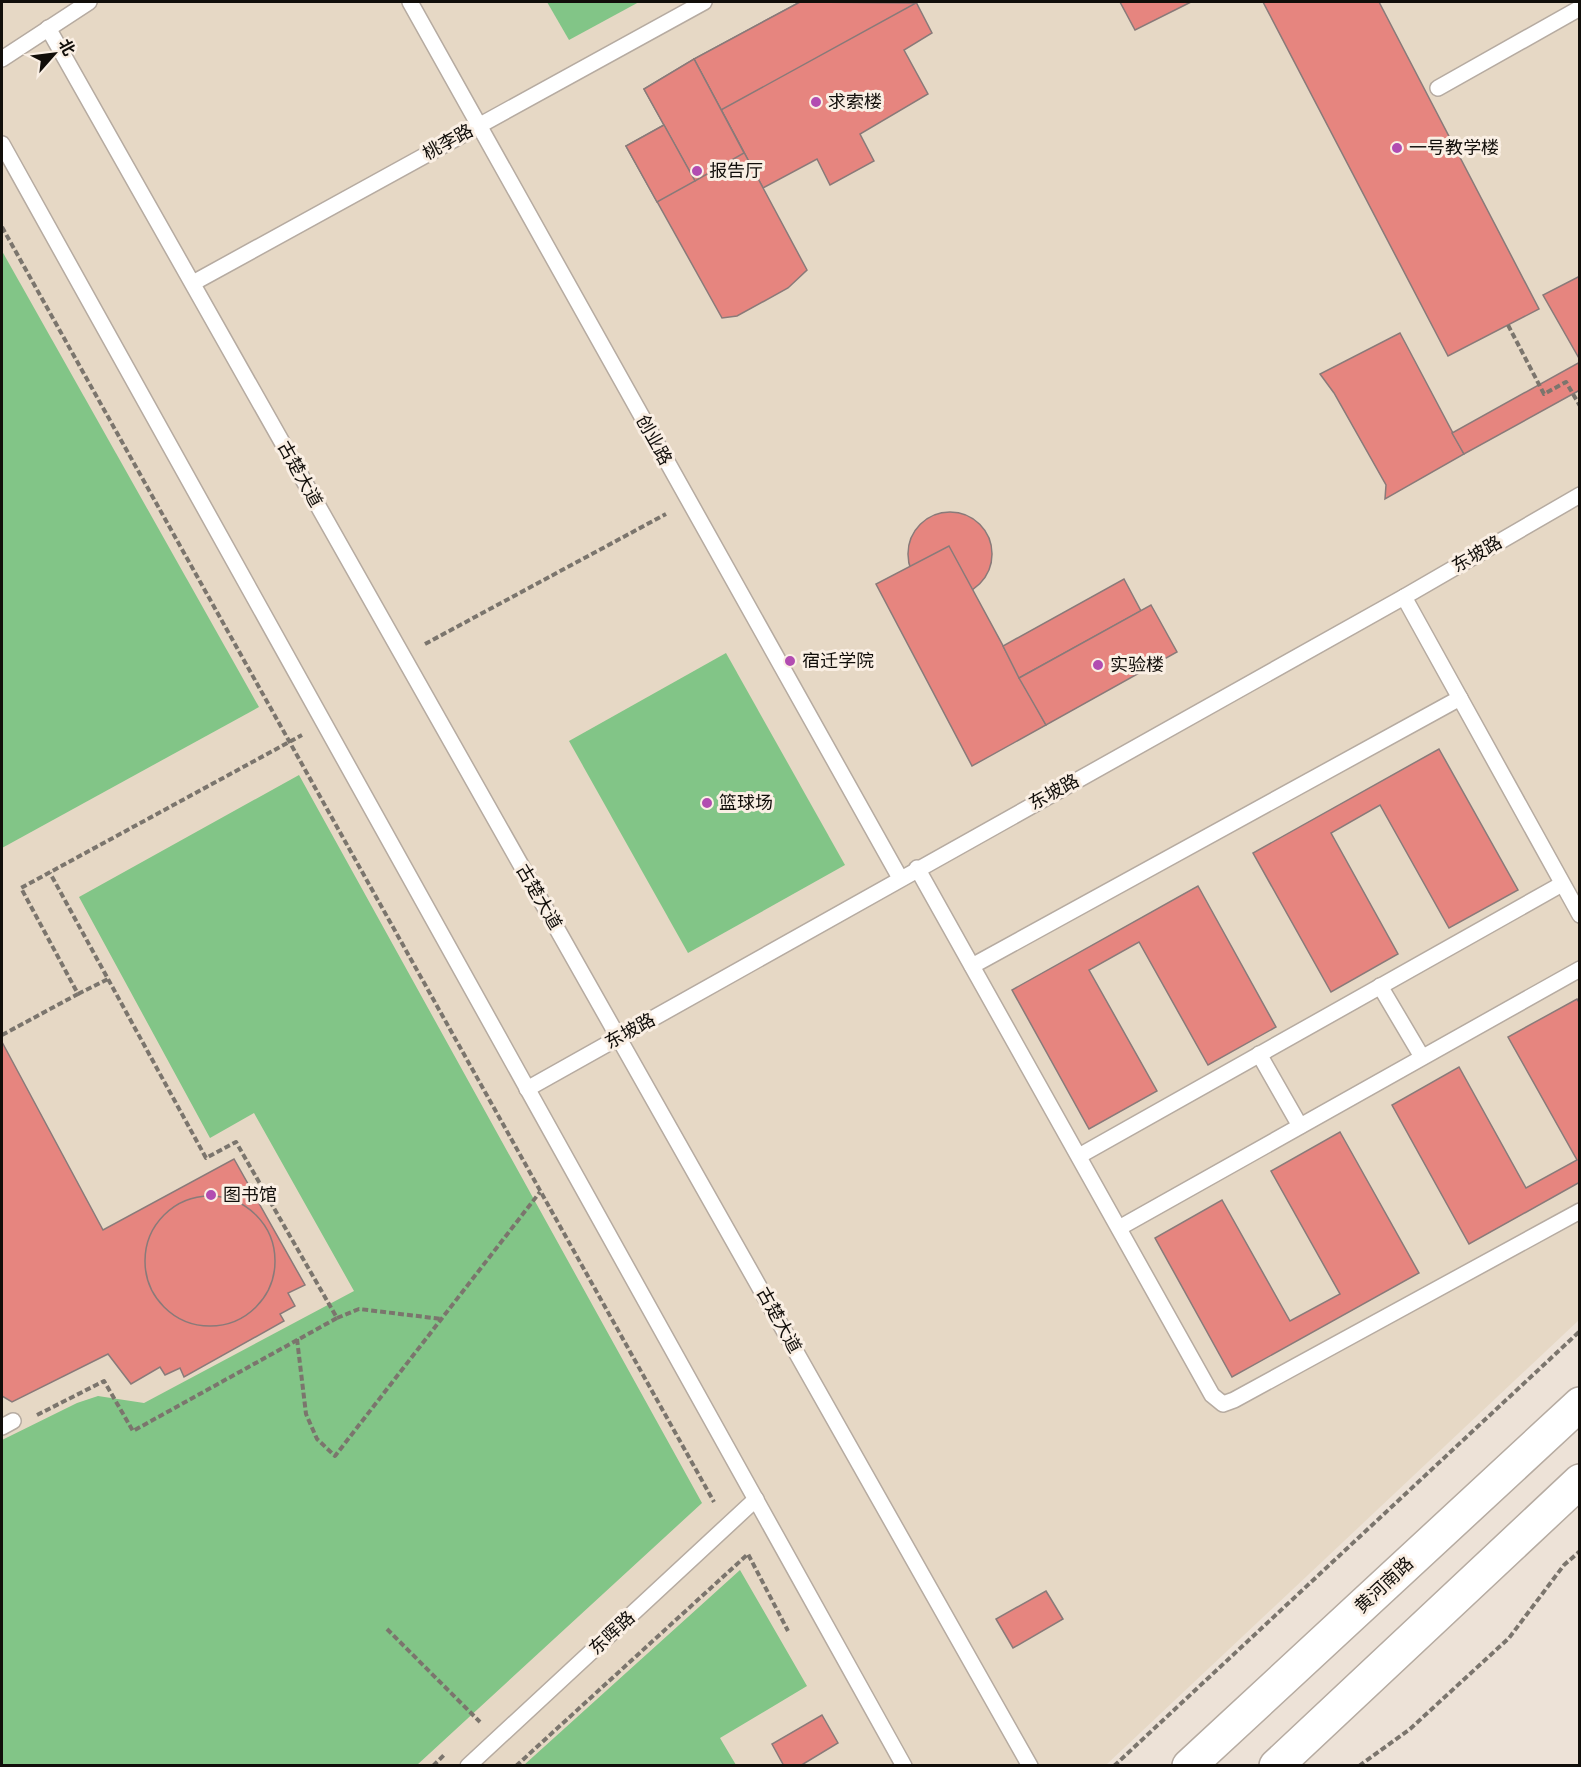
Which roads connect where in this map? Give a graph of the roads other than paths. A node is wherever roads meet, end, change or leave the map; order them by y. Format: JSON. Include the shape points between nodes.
{"nodes":[{"id":1,"x":89,"y":2,"type":"edge"},
{"id":2,"x":410,"y":2,"type":"edge"},
{"id":3,"x":704,"y":2,"type":"edge"},
{"id":4,"x":1580,"y":8,"type":"edge"},
{"id":5,"x":48,"y":28,"type":"junction"},
{"id":6,"x":2,"y":59,"type":"edge"},
{"id":7,"x":1438,"y":88,"type":"dead end"},
{"id":8,"x":479,"y":124,"type":"junction"},
{"id":9,"x":2,"y":144,"type":"edge"},
{"id":10,"x":193,"y":283,"type":"junction"},
{"id":11,"x":1580,"y":495,"type":"edge"},
{"id":12,"x":1404,"y":597,"type":"junction"},
{"id":13,"x":1460,"y":698,"type":"junction"},
{"id":14,"x":917,"y":868,"type":"junction"},
{"id":15,"x":900,"y":878,"type":"junction"},
{"id":16,"x":1562,"y":884,"type":"junction"},
{"id":17,"x":1580,"y":915,"type":"edge"},
{"id":18,"x":972,"y":966,"type":"junction"},
{"id":19,"x":1580,"y":969,"type":"edge"},
{"id":20,"x":1380,"y":986,"type":"junction"},
{"id":21,"x":619,"y":1037,"type":"junction"},
{"id":22,"x":1259,"y":1054,"type":"junction"},
{"id":23,"x":1422,"y":1058,"type":"junction"},
{"id":24,"x":527,"y":1089,"type":"junction"},
{"id":25,"x":1300,"y":1126,"type":"junction"},
{"id":26,"x":1078,"y":1156,"type":"junction"},
{"id":27,"x":1580,"y":1210,"type":"edge"},
{"id":28,"x":1119,"y":1228,"type":"junction"},
{"id":29,"x":1580,"y":1404,"type":"edge"},
{"id":30,"x":1580,"y":1481,"type":"edge"},
{"id":31,"x":756,"y":1499,"type":"junction"},
{"id":32,"x":468,"y":1766,"type":"edge"},
{"id":33,"x":904,"y":1766,"type":"edge"},
{"id":34,"x":1030,"y":1766,"type":"edge"},
{"id":35,"x":1189,"y":1766,"type":"edge"},
{"id":36,"x":1276,"y":1766,"type":"edge"}],
"edges":[{"from":1,"to":5,"type":"lane"},
{"from":2,"to":8,"type":"lane","name":"创业路"},
{"from":3,"to":8,"type":"lane","name":"桃李路"},
{"from":4,"to":7,"type":"lane"},
{"from":5,"to":6,"type":"lane"},
{"from":5,"to":10,"type":"lane","name":"古楚大道"},
{"from":8,"to":10,"type":"lane","name":"桃李路"},
{"from":8,"to":15,"type":"lane","name":"创业路"},
{"from":9,"to":24,"type":"lane"},
{"from":10,"to":21,"type":"lane","name":"古楚大道"},
{"from":11,"to":12,"type":"lane","name":"东坡路"},
{"from":12,"to":13,"type":"lane"},
{"from":12,"to":14,"type":"lane","name":"东坡路"},
{"from":13,"to":16,"type":"lane"},
{"from":13,"to":18,"type":"lane"},
{"from":14,"to":15,"type":"lane","name":"东坡路"},
{"from":14,"to":18,"type":"lane"},
{"from":15,"to":21,"type":"lane","name":"东坡路"},
{"from":16,"to":17,"type":"lane"},
{"from":16,"to":20,"type":"lane"},
{"from":18,"to":26,"type":"lane"},
{"from":19,"to":23,"type":"lane"},
{"from":20,"to":22,"type":"lane"},
{"from":20,"to":23,"type":"lane"},
{"from":21,"to":24,"type":"lane","name":"东坡路"},
{"from":21,"to":34,"type":"lane","name":"古楚大道"},
{"from":22,"to":25,"type":"lane"},
{"from":22,"to":26,"type":"lane"},
{"from":23,"to":25,"type":"lane"},
{"from":24,"to":31,"type":"lane"},
{"from":25,"to":28,"type":"lane"},
{"from":26,"to":28,"type":"lane"},
{"from":27,"to":28,"type":"lane","via":[[1223,1404],[1212,1395]]},
{"from":29,"to":35,"type":"main road","name":"黄河南路"},
{"from":30,"to":36,"type":"main road"},
{"from":31,"to":32,"type":"lane","name":"东晖路"},
{"from":31,"to":33,"type":"lane"}]}
